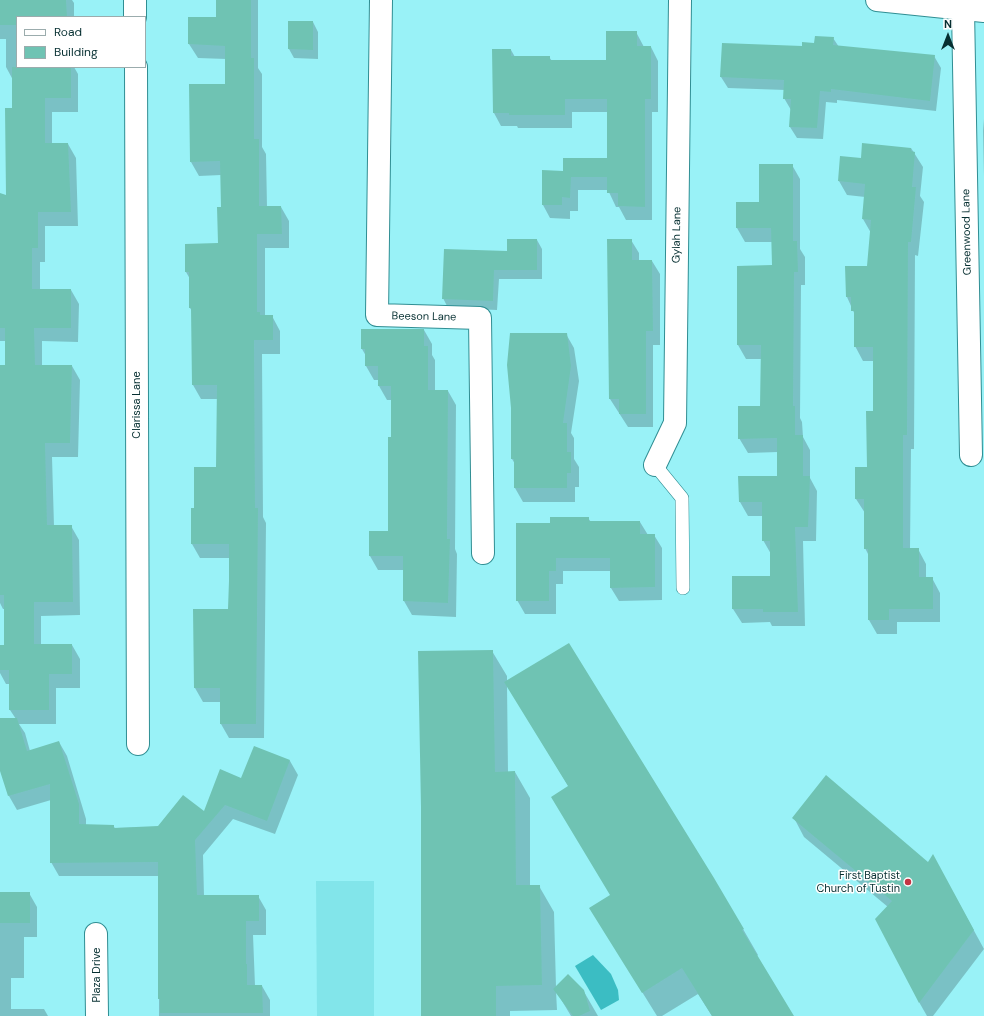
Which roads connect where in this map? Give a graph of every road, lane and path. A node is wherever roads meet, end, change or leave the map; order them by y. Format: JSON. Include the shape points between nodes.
{"nodes":[{"id":1,"x":135,"y":0,"type":"edge"},
{"id":2,"x":381,"y":0,"type":"edge"},
{"id":3,"x":680,"y":0,"type":"edge"},
{"id":4,"x":877,"y":0,"type":"edge"},
{"id":5,"x":908,"y":2,"type":"edge"},
{"id":6,"x":974,"y":10,"type":"edge"},
{"id":7,"x":135,"y":16,"type":"edge"},
{"id":8,"x":136,"y":68,"type":"edge"},
{"id":9,"x":971,"y":455,"type":"dead end"},
{"id":10,"x":655,"y":465,"type":"joint"},
{"id":11,"x":483,"y":553,"type":"dead end"},
{"id":12,"x":683,"y":588,"type":"dead end"},
{"id":13,"x":138,"y":744,"type":"dead end"},
{"id":14,"x":96,"y":934,"type":"dead end"},
{"id":15,"x":97,"y":1016,"type":"edge"}],
"edges":[{"from":1,"to":7,"type":"street"},
{"from":2,"to":11,"type":"street","name":"Beeson Lane","via":[[377,316],[480,318]]},
{"from":3,"to":10,"type":"street","name":"Gylah Lane","via":[[675,423]]},
{"from":4,"to":5,"type":"street"},
{"from":5,"to":6,"type":"street"},
{"from":6,"to":9,"type":"street","name":"Greenwood Lane"},
{"from":8,"to":13,"type":"street","name":"Clarissa Lane"},
{"from":10,"to":12,"type":"lane","via":[[682,498]]},
{"from":14,"to":15,"type":"street","name":"Plaza Drive"}]}
